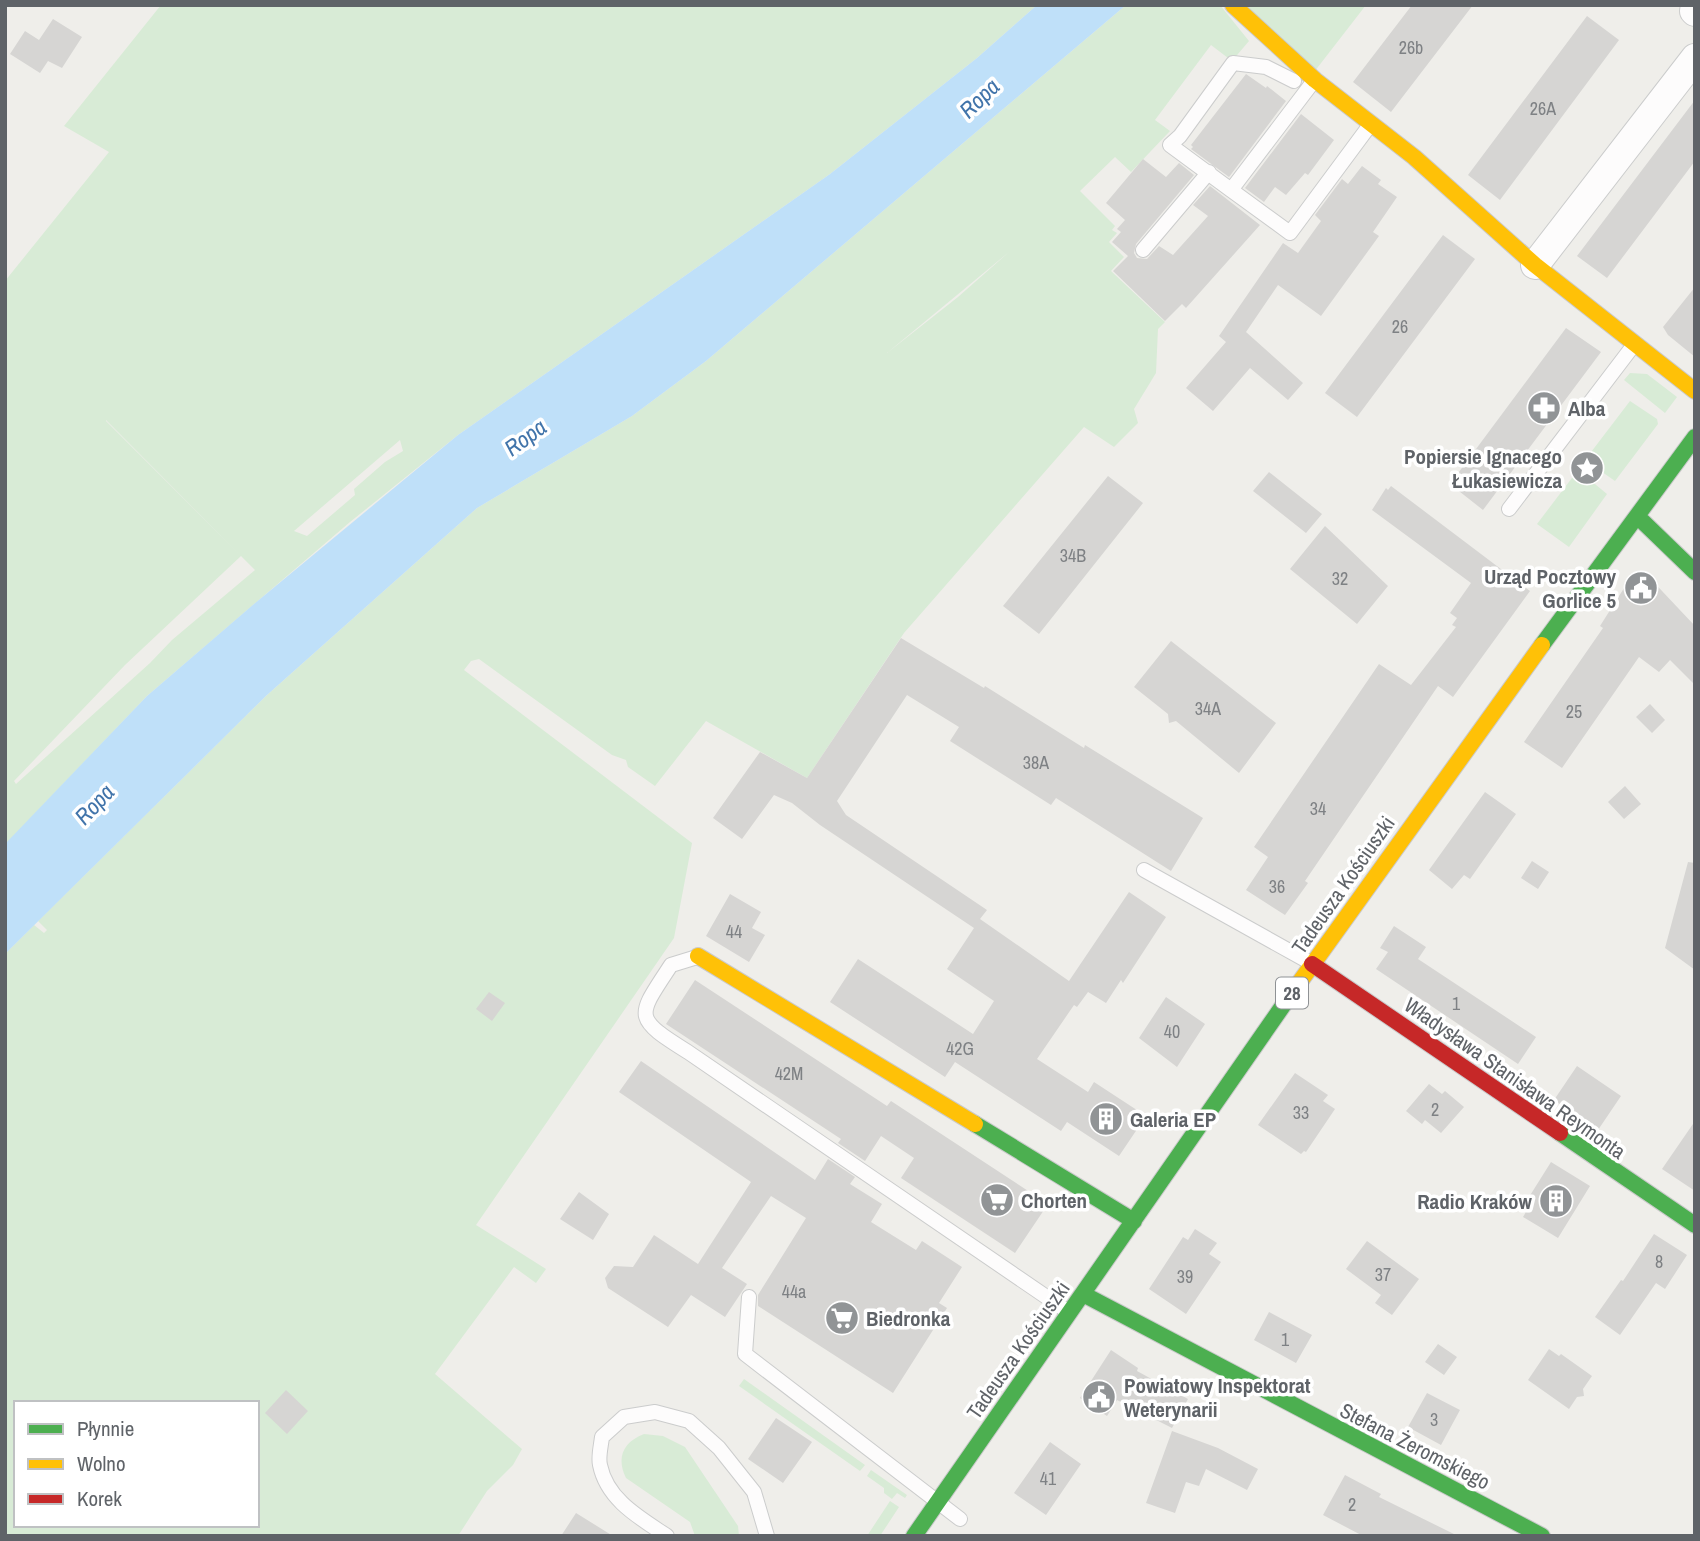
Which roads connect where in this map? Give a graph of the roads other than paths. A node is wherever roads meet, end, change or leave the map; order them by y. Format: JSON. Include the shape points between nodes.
{"nodes":[{"id":1,"x":1233,"y":5,"type":"edge"},
{"id":2,"x":1695,"y":58,"type":"edge"},
{"id":3,"x":1311,"y":84,"type":"junction"},
{"id":4,"x":1371,"y":124,"type":"junction"},
{"id":5,"x":1209,"y":172,"type":"junction"},
{"id":6,"x":1231,"y":190,"type":"junction"},
{"id":7,"x":1143,"y":250,"type":"dead end"},
{"id":8,"x":1535,"y":265,"type":"junction"},
{"id":9,"x":1635,"y":344,"type":"junction"},
{"id":10,"x":1695,"y":390,"type":"edge"},
{"id":11,"x":1695,"y":437,"type":"edge"},
{"id":12,"x":1509,"y":509,"type":"dead end"},
{"id":13,"x":1637,"y":516,"type":"junction"},
{"id":14,"x":1695,"y":572,"type":"edge"},
{"id":15,"x":1144,"y":870,"type":"dead end"},
{"id":16,"x":698,"y":956,"type":"joint"},
{"id":17,"x":1312,"y":964,"type":"junction"},
{"id":18,"x":1134,"y":1221,"type":"junction"},
{"id":19,"x":1695,"y":1225,"type":"edge"},
{"id":20,"x":1083,"y":1294,"type":"junction"},
{"id":21,"x":749,"y":1297,"type":"dead end"},
{"id":22,"x":1069,"y":1313,"type":"junction"},
{"id":23,"x":937,"y":1502,"type":"junction"},
{"id":24,"x":960,"y":1519,"type":"dead end"},
{"id":25,"x":667,"y":1536,"type":"edge"},
{"id":26,"x":767,"y":1536,"type":"edge"},
{"id":27,"x":914,"y":1536,"type":"edge"},
{"id":28,"x":1542,"y":1536,"type":"edge"}],
"edges":[{"from":1,"to":3,"type":"street"},
{"from":2,"to":8,"type":"street"},
{"from":3,"to":4,"type":"street"},
{"from":3,"to":5,"type":"lane","via":[[1266,67],[1233,62],[1170,145]]},
{"from":3,"to":6,"type":"lane"},
{"from":4,"to":6,"type":"lane","via":[[1290,233]]},
{"from":4,"to":8,"type":"street"},
{"from":5,"to":6,"type":"lane"},
{"from":5,"to":7,"type":"lane"},
{"from":8,"to":9,"type":"street"},
{"from":9,"to":10,"type":"street"},
{"from":9,"to":12,"type":"lane"},
{"from":11,"to":13,"type":"street","name":"Tadeusza Kościuszki","number":"28"},
{"from":13,"to":14,"type":"street"},
{"from":13,"to":17,"type":"street","name":"Tadeusza Kościuszki","number":"28"},
{"from":15,"to":17,"type":"lane"},
{"from":16,"to":18,"type":"street"},
{"from":16,"to":22,"type":"lane","via":[[671,965],[645,1005],[646,1020],[654,1031]]},
{"from":17,"to":18,"type":"street","name":"Tadeusza Kościuszki","number":"28"},
{"from":17,"to":19,"type":"street","name":"Władysława Stanisława Reymonta"},
{"from":18,"to":20,"type":"street","name":"Tadeusza Kościuszki","number":"28"},
{"from":20,"to":22,"type":"street","name":"Tadeusza Kościuszki","number":"28"},
{"from":20,"to":28,"type":"street","name":"Stefana Żeromskiego"},
{"from":21,"to":23,"type":"lane","via":[[745,1354]]},
{"from":22,"to":23,"type":"street","name":"Tadeusza Kościuszki","number":"28"},
{"from":23,"to":24,"type":"lane"},
{"from":23,"to":27,"type":"street","name":"Tadeusza Kościuszki","number":"28"},
{"from":25,"to":26,"type":"lane","via":[[630,1511],[608,1487],[599,1463],[602,1437],[624,1417],[656,1412],[689,1421],[719,1448],[754,1492]]}]}
